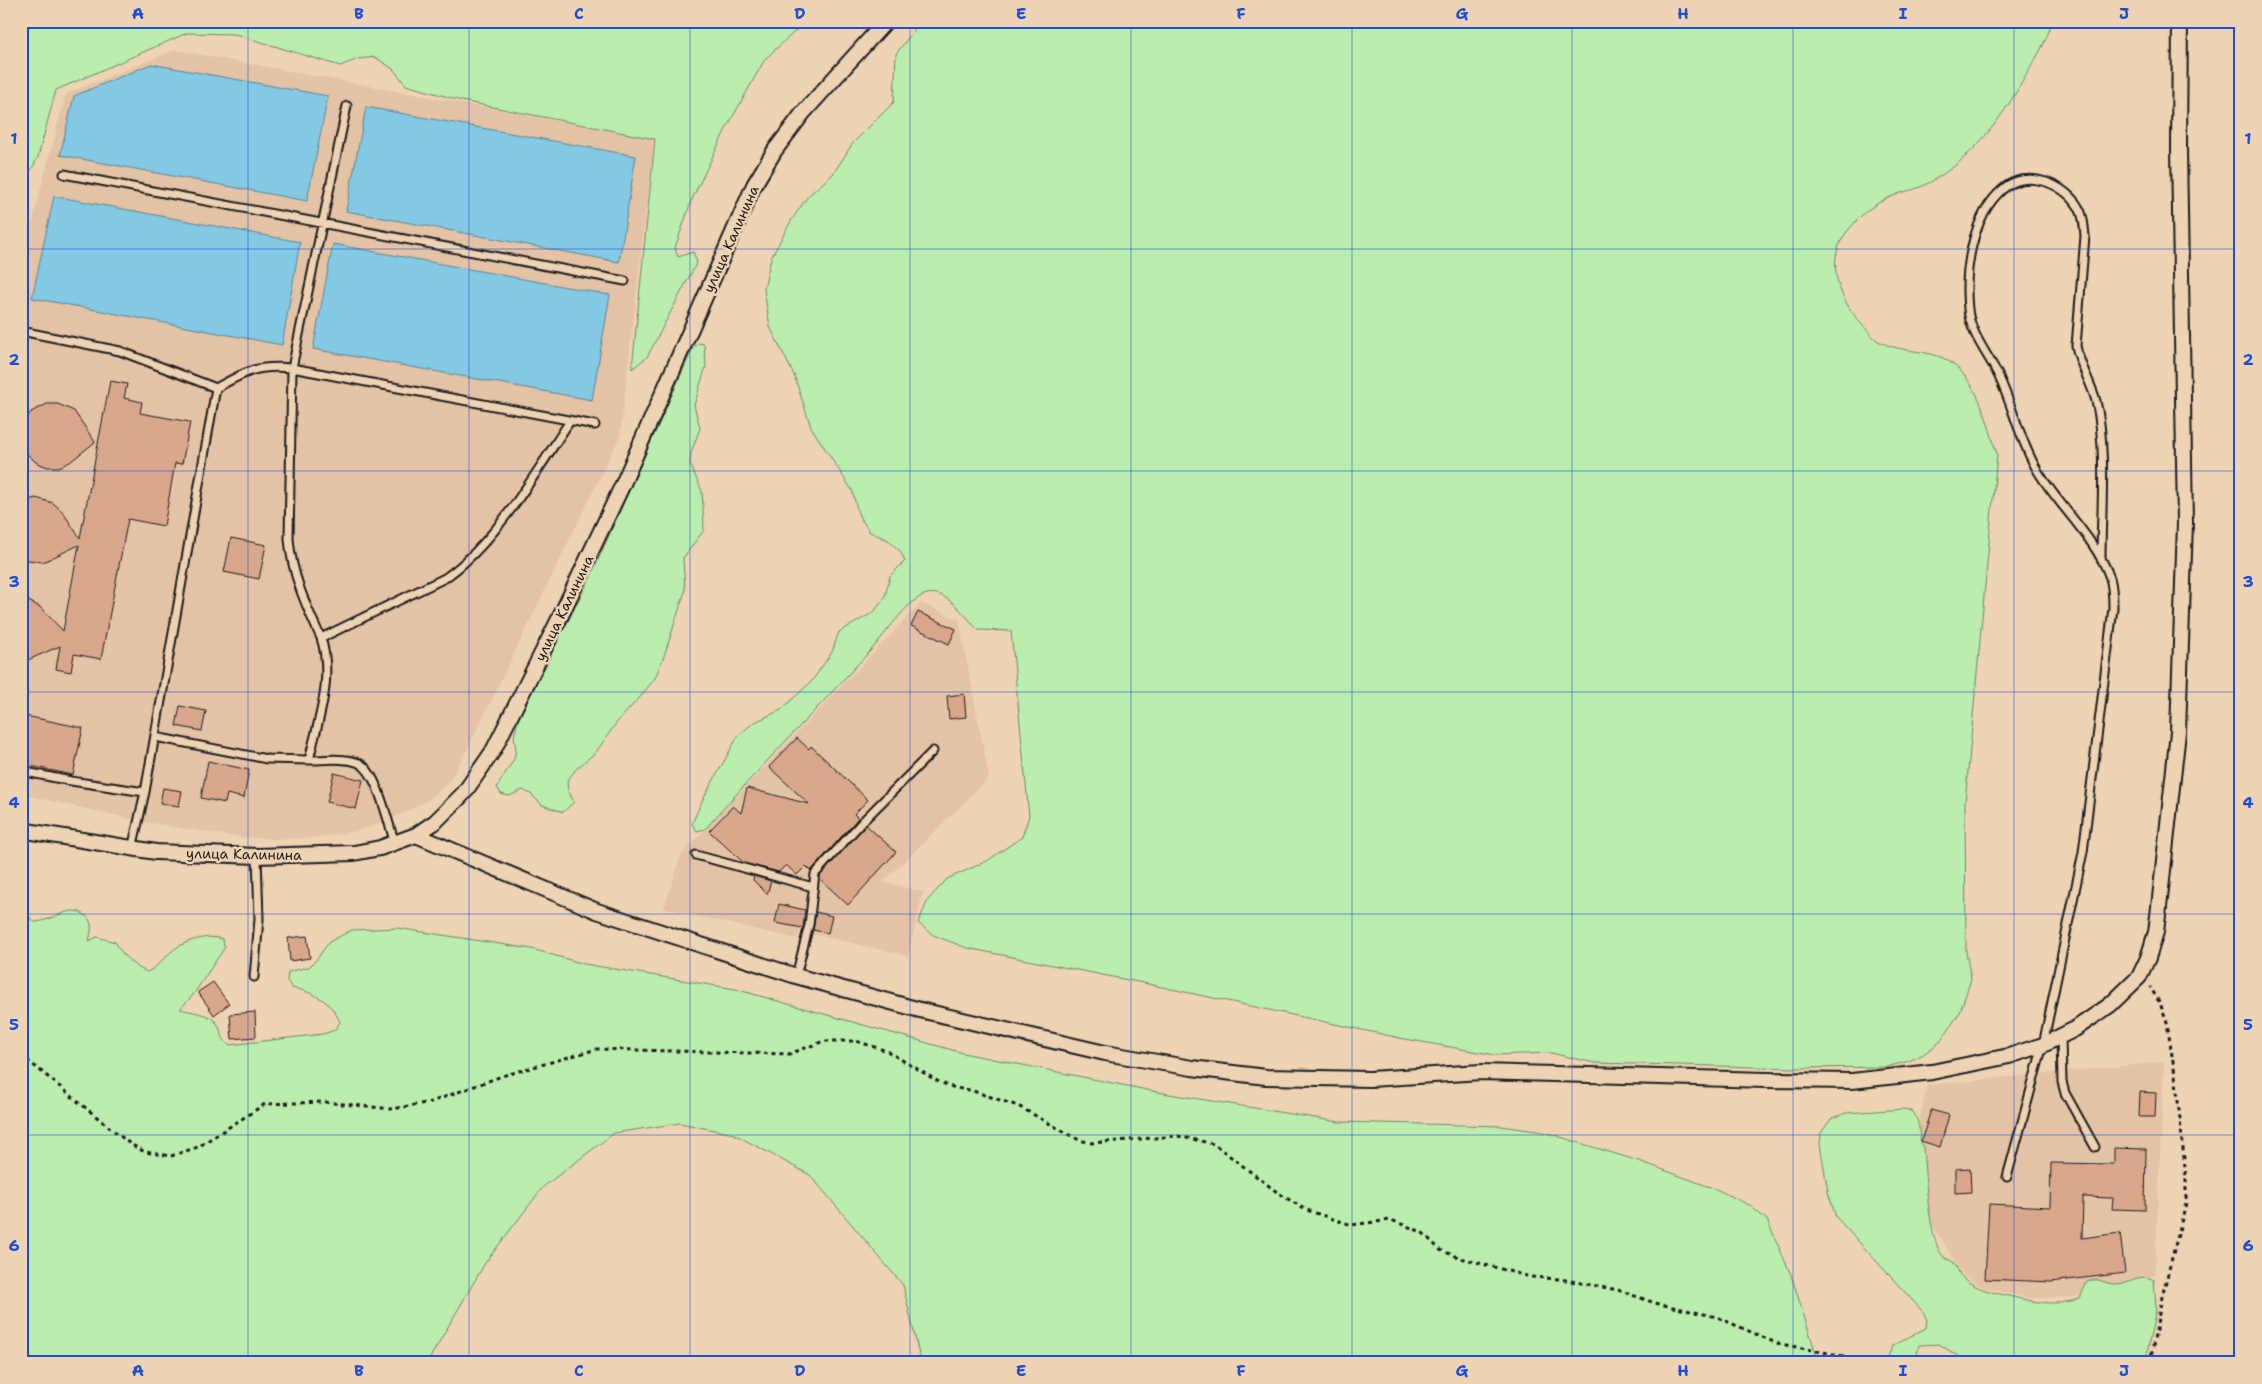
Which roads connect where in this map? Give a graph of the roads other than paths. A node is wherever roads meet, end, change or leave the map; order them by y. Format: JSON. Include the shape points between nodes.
{"nodes":[{"id":1,"x":886,"y":21,"type":"edge"},
{"id":2,"x":2180,"y":21,"type":"edge"},
{"id":3,"x":347,"y":106,"type":"dead end"},
{"id":4,"x":64,"y":174,"type":"dead end"},
{"id":5,"x":323,"y":224,"type":"junction"},
{"id":6,"x":625,"y":281,"type":"dead end"},
{"id":7,"x":21,"y":331,"type":"edge"},
{"id":8,"x":292,"y":368,"type":"junction"},
{"id":9,"x":216,"y":388,"type":"junction"},
{"id":10,"x":570,"y":421,"type":"junction"},
{"id":11,"x":595,"y":425,"type":"dead end"},
{"id":12,"x":2101,"y":559,"type":"junction"},
{"id":13,"x":321,"y":638,"type":"junction"},
{"id":14,"x":155,"y":737,"type":"junction"},
{"id":15,"x":933,"y":751,"type":"dead end"},
{"id":16,"x":309,"y":760,"type":"junction"},
{"id":17,"x":21,"y":771,"type":"edge"},
{"id":18,"x":145,"y":792,"type":"junction"},
{"id":19,"x":21,"y":830,"type":"edge"},
{"id":20,"x":416,"y":835,"type":"junction"},
{"id":21,"x":395,"y":844,"type":"junction"},
{"id":22,"x":132,"y":849,"type":"junction"},
{"id":23,"x":696,"y":855,"type":"dead end"},
{"id":24,"x":257,"y":856,"type":"junction"},
{"id":25,"x":813,"y":887,"type":"junction"},
{"id":26,"x":796,"y":976,"type":"junction"},
{"id":27,"x":254,"y":977,"type":"dead end"},
{"id":28,"x":2061,"y":1036,"type":"junction"},
{"id":29,"x":2042,"y":1045,"type":"junction"},
{"id":30,"x":2095,"y":1147,"type":"dead end"},
{"id":31,"x":2007,"y":1177,"type":"dead end"}],
"edges":[{"from":1,"to":20,"type":"street","name":"улица Калинина","via":[[803,113],[754,185],[622,486],[493,751],[464,793]]},
{"from":2,"to":28,"type":"street","via":[[2185,523],[2178,732],[2159,907],[2156,932],[2139,977],[2110,1005]]},
{"from":3,"to":5,"type":"lane"},
{"from":4,"to":5,"type":"lane"},
{"from":5,"to":6,"type":"lane"},
{"from":5,"to":8,"type":"lane"},
{"from":7,"to":9,"type":"lane","via":[[120,351]]},
{"from":8,"to":9,"type":"lane","via":[[268,366],[248,370]]},
{"from":8,"to":10,"type":"lane"},
{"from":8,"to":13,"type":"lane","via":[[291,562]]},
{"from":9,"to":14,"type":"lane"},
{"from":10,"to":11,"type":"lane"},
{"from":10,"to":13,"type":"lane","via":[[513,505],[464,566]]},
{"from":12,"to":12,"type":"lane","via":[[2037,469],[1968,311],[1970,262],[1984,215],[2003,189],[2025,179],[2051,184],[2064,191],[2080,210],[2084,221],[2076,346],[2098,417],[2102,467]]},
{"from":12,"to":29,"type":"lane","via":[[2113,592],[2111,618],[2082,852]]},
{"from":13,"to":16,"type":"lane","via":[[326,655],[325,688]]},
{"from":14,"to":16,"type":"lane","via":[[267,759]]},
{"from":14,"to":18,"type":"lane"},
{"from":15,"to":25,"type":"lane","via":[[815,874]]},
{"from":16,"to":21,"type":"lane","via":[[350,761],[368,768]]},
{"from":17,"to":18,"type":"lane"},
{"from":18,"to":22,"type":"lane"},
{"from":19,"to":22,"type":"street","name":"улица Калинина"},
{"from":20,"to":21,"type":"street","name":"улица Калинина"},
{"from":20,"to":26,"type":"street","via":[[597,911]]},
{"from":21,"to":24,"type":"street","name":"улица Калинина","via":[[354,853]]},
{"from":22,"to":24,"type":"street","name":"улица Калинина","via":[[192,855]]},
{"from":23,"to":25,"type":"lane"},
{"from":24,"to":27,"type":"lane","via":[[259,920]]},
{"from":25,"to":26,"type":"lane","via":[[809,925]]},
{"from":26,"to":29,"type":"street","via":[[920,1010],[1105,1053],[1266,1078],[1370,1079],[1480,1072],[1852,1081],[1932,1072],[2009,1056]]},
{"from":28,"to":29,"type":"street"},
{"from":28,"to":30,"type":"lane","via":[[2065,1093]]},
{"from":29,"to":31,"type":"lane"}]}
